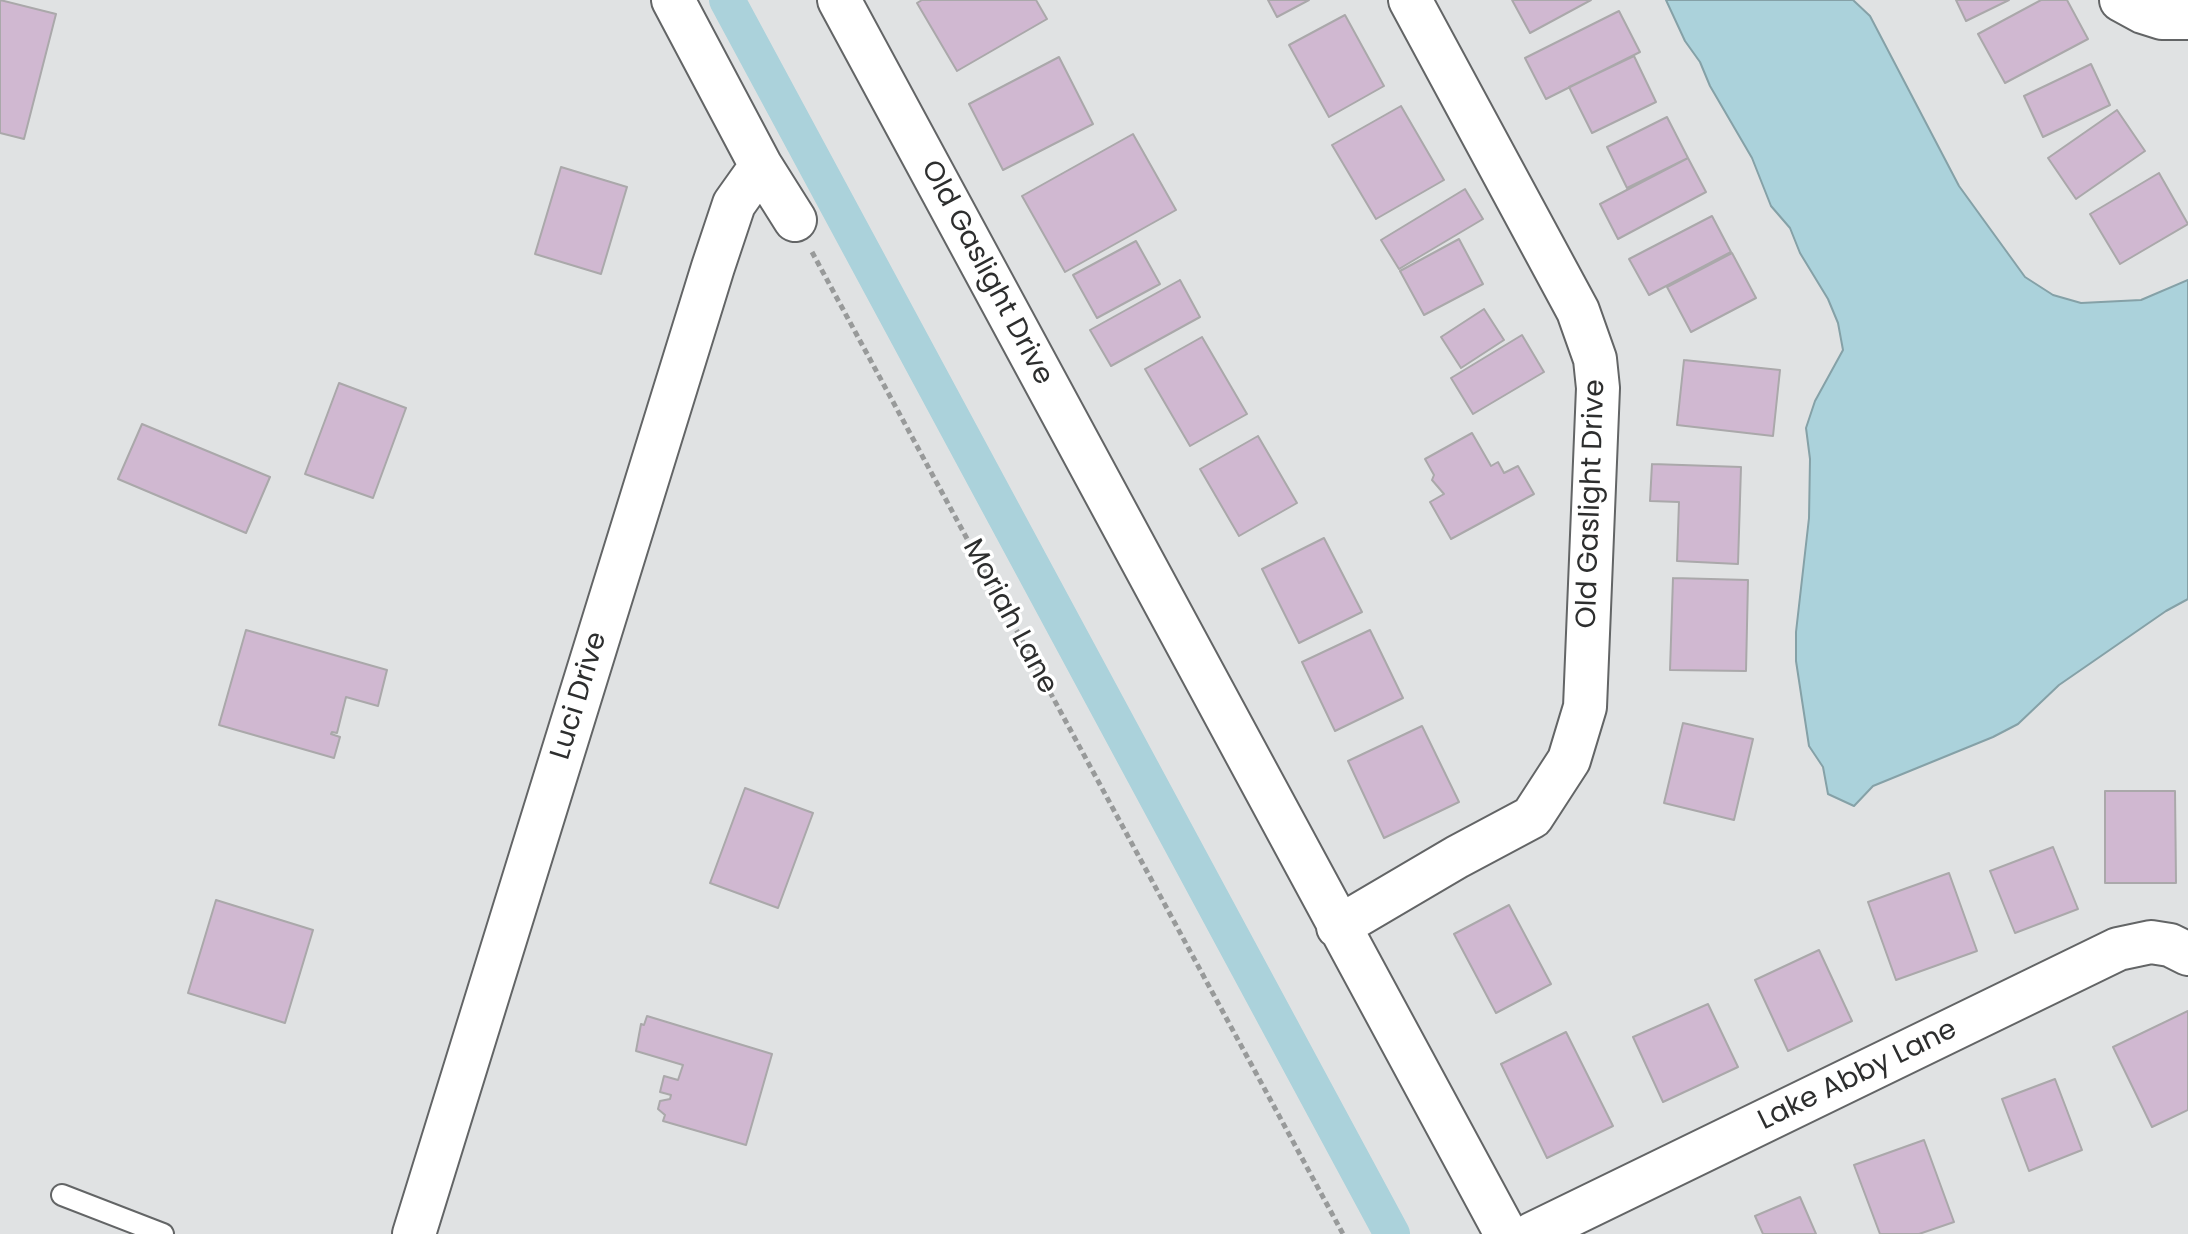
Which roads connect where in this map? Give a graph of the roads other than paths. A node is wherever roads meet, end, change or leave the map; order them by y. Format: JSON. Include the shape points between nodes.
{"nodes":[{"id":1,"x":673,"y":0,"type":"edge"},
{"id":2,"x":839,"y":0,"type":"edge"},
{"id":3,"x":1410,"y":0,"type":"edge"},
{"id":4,"x":2121,"y":0,"type":"edge"},
{"id":5,"x":2188,"y":18,"type":"edge"},
{"id":6,"x":761,"y":166,"type":"junction"},
{"id":7,"x":795,"y":220,"type":"road end"},
{"id":8,"x":1338,"y":927,"type":"junction"},
{"id":9,"x":2188,"y":954,"type":"edge"},
{"id":10,"x":62,"y":1195,"type":"dead end"},
{"id":11,"x":163,"y":1234,"type":"edge"},
{"id":12,"x":414,"y":1234,"type":"edge"},
{"id":13,"x":1506,"y":1234,"type":"edge"},
{"id":14,"x":1532,"y":1234,"type":"edge"}],
"edges":[{"from":1,"to":6,"type":"street"},
{"from":2,"to":8,"type":"street","name":"Old Gaslight Drive"},
{"from":3,"to":8,"type":"street","name":"Old Gaslight Drive","via":[[1578,311],[1595,359],[1585,707],[1569,760],[1532,817]]},
{"from":4,"to":5,"type":"street","via":[[2162,18]]},
{"from":6,"to":7,"type":"street"},
{"from":6,"to":12,"type":"street","name":"Luci Drive","via":[[734,204],[713,267]]},
{"from":8,"to":13,"type":"street","name":"Old Gaslight Drive"},
{"from":9,"to":14,"type":"street","name":"Lake Abby Lane","via":[[2151,942],[2118,949]]},
{"from":10,"to":11,"type":"lane"}]}
